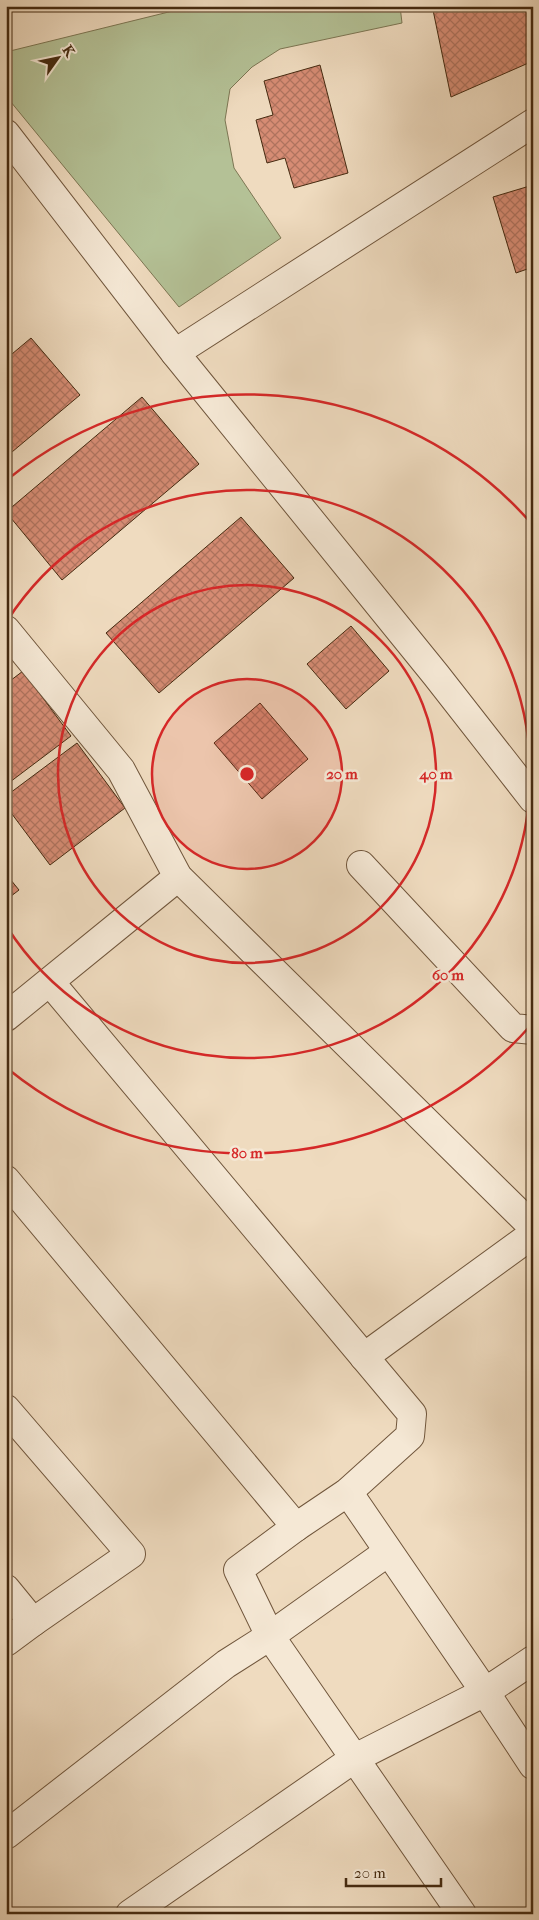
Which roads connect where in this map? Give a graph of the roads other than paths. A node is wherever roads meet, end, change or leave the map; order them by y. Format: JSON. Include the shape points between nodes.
{"nodes":[{"id":1,"x":533,"y":122,"type":"edge"},
{"id":2,"x":6,"y":134,"type":"edge"},
{"id":3,"x":175,"y":353,"type":"junction"},
{"id":4,"x":6,"y":630,"type":"edge"},
{"id":5,"x":533,"y":800,"type":"edge"},
{"id":6,"x":361,"y":865,"type":"dead end"},
{"id":7,"x":178,"y":877,"type":"junction"},
{"id":8,"x":50,"y":982,"type":"junction"},
{"id":9,"x":6,"y":1017,"type":"edge"},
{"id":10,"x":533,"y":1030,"type":"edge"},
{"id":11,"x":6,"y":1180,"type":"edge"},
{"id":12,"x":533,"y":1228,"type":"edge"},
{"id":13,"x":533,"y":1234,"type":"edge"},
{"id":14,"x":364,"y":1357,"type":"junction"},
{"id":15,"x":6,"y":1409,"type":"edge"},
{"id":16,"x":348,"y":1492,"type":"junction"},
{"id":17,"x":296,"y":1527,"type":"junction"},
{"id":18,"x":388,"y":1552,"type":"junction"},
{"id":19,"x":6,"y":1589,"type":"edge"},
{"id":20,"x":34,"y":1622,"type":"junction"},
{"id":21,"x":270,"y":1636,"type":"junction"},
{"id":22,"x":6,"y":1642,"type":"edge"},
{"id":23,"x":533,"y":1660,"type":"edge"},
{"id":24,"x":485,"y":1692,"type":"junction"},
{"id":25,"x":355,"y":1758,"type":"junction"},
{"id":26,"x":533,"y":1765,"type":"edge"},
{"id":27,"x":6,"y":1834,"type":"edge"},
{"id":28,"x":130,"y":1914,"type":"edge"},
{"id":29,"x":462,"y":1914,"type":"edge"}],
"edges":[{"from":1,"to":3,"type":"street"},
{"from":2,"to":3,"type":"street"},
{"from":3,"to":5,"type":"street"},
{"from":4,"to":7,"type":"street","via":[[121,770]]},
{"from":6,"to":10,"type":"street","via":[[513,1028]]},
{"from":7,"to":8,"type":"street"},
{"from":7,"to":12,"type":"street"},
{"from":8,"to":9,"type":"street"},
{"from":8,"to":14,"type":"street"},
{"from":11,"to":17,"type":"street"},
{"from":13,"to":14,"type":"street"},
{"from":14,"to":16,"type":"street","via":[[412,1414],[410,1436]]},
{"from":15,"to":20,"type":"street","via":[[131,1554]]},
{"from":16,"to":17,"type":"street"},
{"from":16,"to":18,"type":"street"},
{"from":17,"to":21,"type":"street","via":[[238,1570]]},
{"from":18,"to":21,"type":"street"},
{"from":18,"to":24,"type":"street"},
{"from":19,"to":20,"type":"street"},
{"from":20,"to":22,"type":"street"},
{"from":21,"to":25,"type":"street"},
{"from":21,"to":27,"type":"street","via":[[226,1664]]},
{"from":23,"to":24,"type":"street"},
{"from":24,"to":25,"type":"street"},
{"from":24,"to":26,"type":"street"},
{"from":25,"to":28,"type":"street"},
{"from":25,"to":29,"type":"street"}]}
